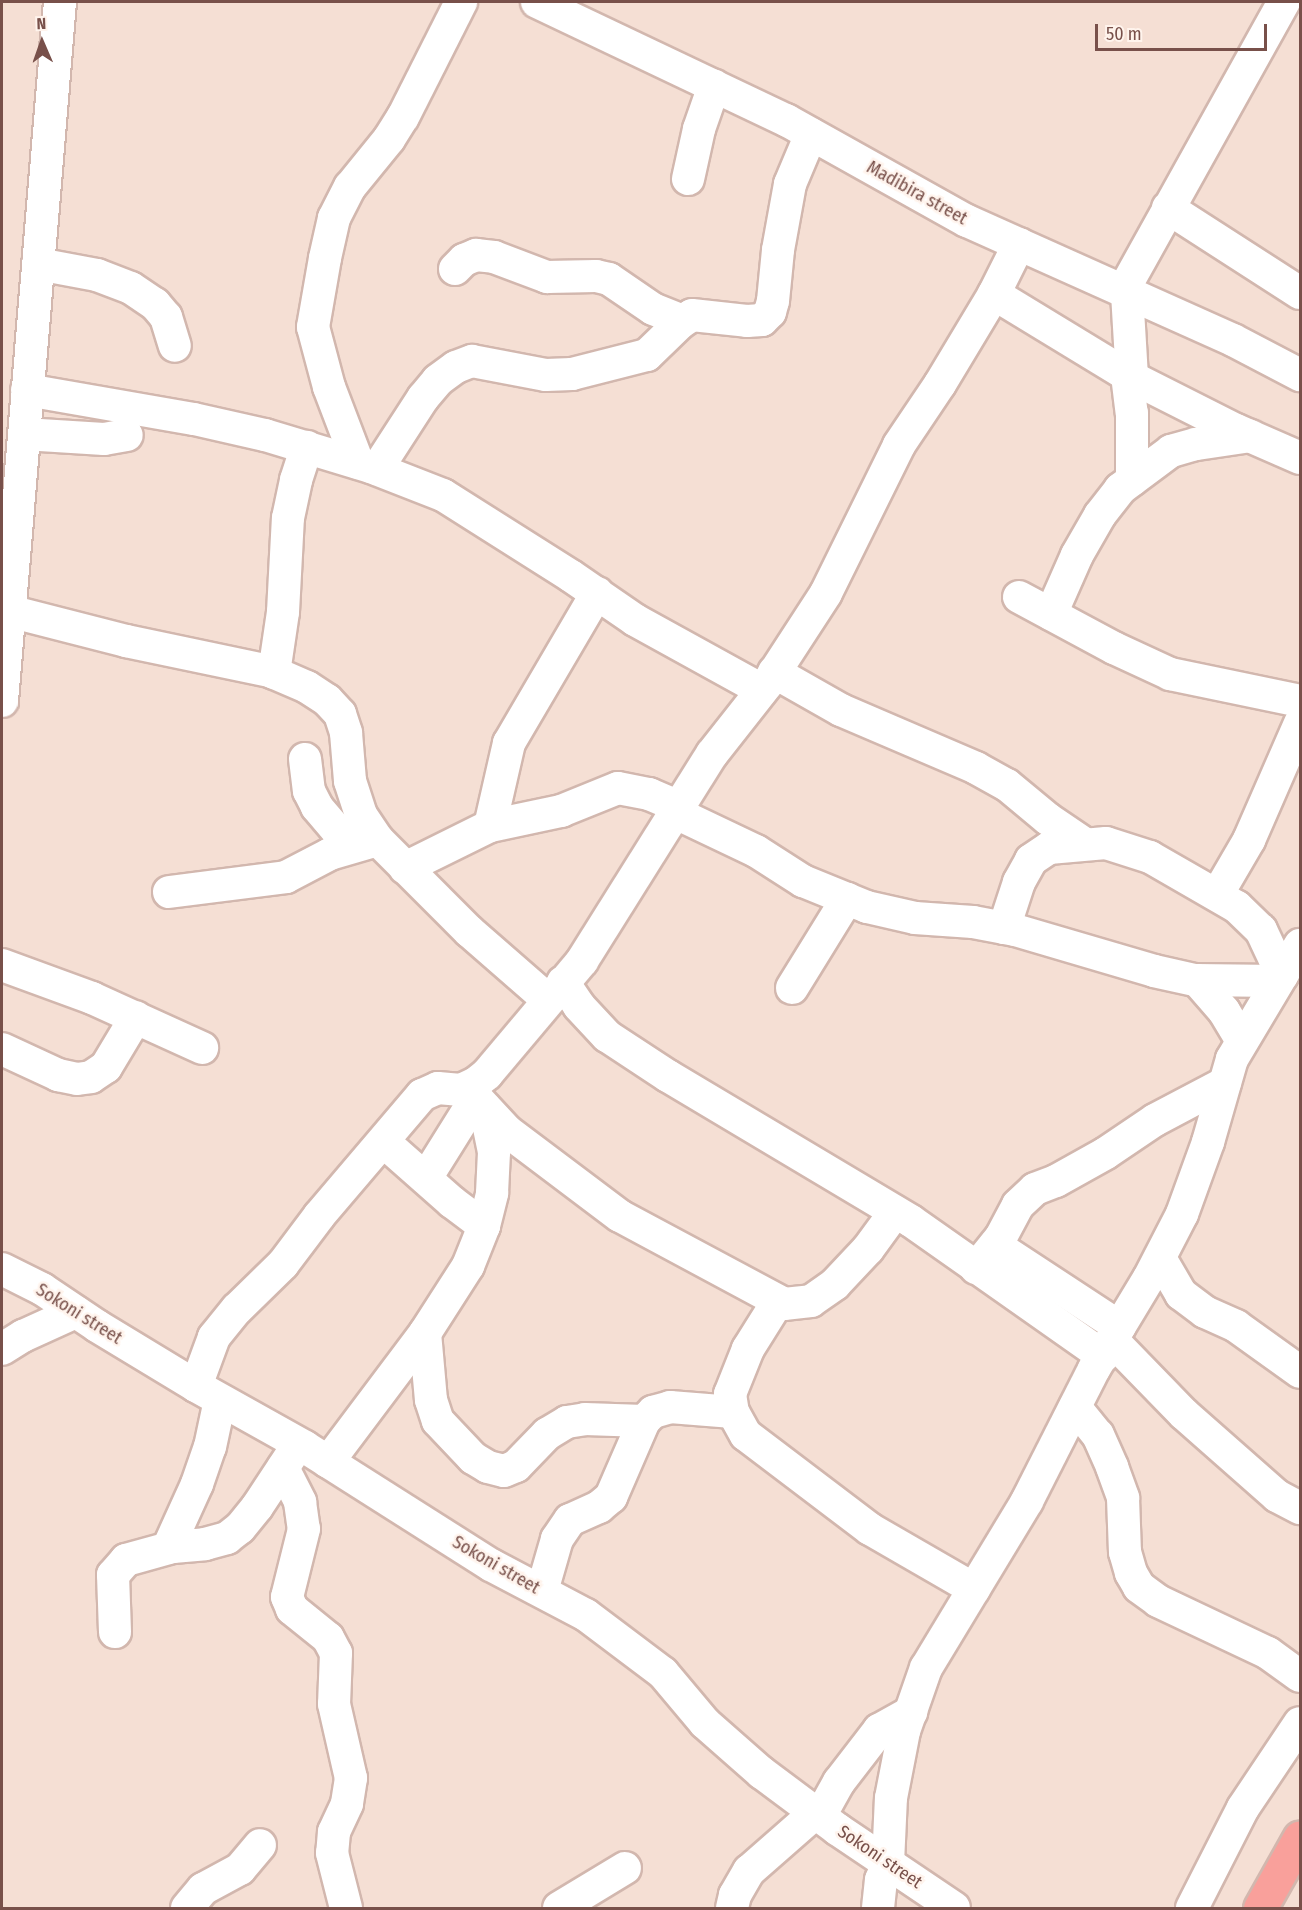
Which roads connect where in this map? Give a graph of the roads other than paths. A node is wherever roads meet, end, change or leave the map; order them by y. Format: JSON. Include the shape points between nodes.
{"nodes":[{"id":1,"x":60,"y":2,"type":"edge"},
{"id":2,"x":461,"y":2,"type":"edge"},
{"id":3,"x":1284,"y":2,"type":"edge"},
{"id":4,"x":543,"y":3,"type":"edge"},
{"id":5,"x":714,"y":86,"type":"junction"},
{"id":6,"x":811,"y":134,"type":"junction"},
{"id":7,"x":688,"y":179,"type":"dead end"},
{"id":8,"x":1168,"y":208,"type":"junction"},
{"id":9,"x":1019,"y":244,"type":"junction"},
{"id":10,"x":38,"y":264,"type":"junction"},
{"id":11,"x":455,"y":269,"type":"dead end"},
{"id":12,"x":1125,"y":292,"type":"junction"},
{"id":13,"x":1300,"y":293,"type":"edge"},
{"id":14,"x":994,"y":294,"type":"junction"},
{"id":15,"x":682,"y":321,"type":"junction"},
{"id":16,"x":175,"y":346,"type":"dead end"},
{"id":17,"x":1300,"y":375,"type":"edge"},
{"id":18,"x":1129,"y":376,"type":"junction"},
{"id":19,"x":19,"y":415,"type":"edge"},
{"id":20,"x":127,"y":435,"type":"dead end"},
{"id":21,"x":1250,"y":435,"type":"junction"},
{"id":22,"x":307,"y":447,"type":"junction"},
{"id":23,"x":1300,"y":458,"type":"edge"},
{"id":24,"x":368,"y":466,"type":"junction"},
{"id":25,"x":1132,"y":480,"type":"junction"},
{"id":26,"x":597,"y":593,"type":"junction"},
{"id":27,"x":1019,"y":597,"type":"dead end"},
{"id":28,"x":7,"y":604,"type":"edge"},
{"id":29,"x":1051,"y":614,"type":"junction"},
{"id":30,"x":274,"y":673,"type":"junction"},
{"id":31,"x":768,"y":681,"type":"junction"},
{"id":32,"x":2,"y":701,"type":"edge"},
{"id":33,"x":1300,"y":701,"type":"edge"},
{"id":34,"x":1300,"y":723,"type":"edge"},
{"id":35,"x":305,"y":759,"type":"dead end"},
{"id":36,"x":677,"y":810,"type":"junction"},
{"id":37,"x":490,"y":826,"type":"junction"},
{"id":38,"x":364,"y":844,"type":"junction"},
{"id":39,"x":1085,"y":844,"type":"junction"},
{"id":40,"x":405,"y":868,"type":"junction"},
{"id":41,"x":169,"y":892,"type":"dead end"},
{"id":42,"x":1217,"y":895,"type":"junction"},
{"id":43,"x":847,"y":899,"type":"junction"},
{"id":44,"x":1004,"y":928,"type":"junction"},
{"id":45,"x":1300,"y":945,"type":"edge"},
{"id":46,"x":2,"y":965,"type":"edge"},
{"id":47,"x":1280,"y":978,"type":"junction"},
{"id":48,"x":1197,"y":980,"type":"junction"},
{"id":49,"x":792,"y":988,"type":"dead end"},
{"id":50,"x":556,"y":991,"type":"junction"},
{"id":51,"x":136,"y":1017,"type":"junction"},
{"id":52,"x":1242,"y":1041,"type":"junction"},
{"id":53,"x":202,"y":1048,"type":"dead end"},
{"id":54,"x":2,"y":1049,"type":"edge"},
{"id":55,"x":1225,"y":1083,"type":"junction"},
{"id":56,"x":476,"y":1098,"type":"junction"},
{"id":57,"x":384,"y":1142,"type":"junction"},
{"id":58,"x":426,"y":1178,"type":"junction"},
{"id":59,"x":895,"y":1212,"type":"junction"},
{"id":60,"x":484,"y":1226,"type":"junction"},
{"id":61,"x":986,"y":1256,"type":"junction"},
{"id":62,"x":1160,"y":1258,"type":"junction"},
{"id":63,"x":2,"y":1269,"type":"edge"},
{"id":64,"x":778,"y":1301,"type":"junction"},
{"id":65,"x":76,"y":1312,"type":"junction"},
{"id":66,"x":425,"y":1333,"type":"junction"},
{"id":67,"x":1112,"y":1341,"type":"junction"},
{"id":68,"x":2,"y":1349,"type":"edge"},
{"id":69,"x":1300,"y":1372,"type":"edge"},
{"id":70,"x":208,"y":1393,"type":"junction"},
{"id":71,"x":1075,"y":1407,"type":"junction"},
{"id":72,"x":733,"y":1412,"type":"junction"},
{"id":73,"x":644,"y":1421,"type":"junction"},
{"id":74,"x":291,"y":1456,"type":"junction"},
{"id":75,"x":328,"y":1462,"type":"junction"},
{"id":76,"x":1300,"y":1508,"type":"edge"},
{"id":77,"x":168,"y":1548,"type":"junction"},
{"id":78,"x":974,"y":1589,"type":"junction"},
{"id":79,"x":542,"y":1592,"type":"junction"},
{"id":80,"x":115,"y":1632,"type":"dead end"},
{"id":81,"x":1300,"y":1676,"type":"edge"},
{"id":82,"x":911,"y":1712,"type":"junction"},
{"id":83,"x":1300,"y":1724,"type":"edge"},
{"id":84,"x":817,"y":1815,"type":"junction"},
{"id":85,"x":260,"y":1845,"type":"dead end"},
{"id":86,"x":1296,"y":1858,"type":"edge"},
{"id":87,"x":888,"y":1863,"type":"junction"},
{"id":88,"x":625,"y":1868,"type":"dead end"},
{"id":89,"x":950,"y":1907,"type":"edge"},
{"id":90,"x":187,"y":1908,"type":"edge"},
{"id":91,"x":346,"y":1908,"type":"edge"},
{"id":92,"x":559,"y":1908,"type":"edge"},
{"id":93,"x":732,"y":1908,"type":"edge"},
{"id":94,"x":878,"y":1908,"type":"edge"},
{"id":95,"x":1192,"y":1908,"type":"edge"},
{"id":96,"x":1260,"y":1908,"type":"edge"}],
"edges":[{"from":1,"to":10,"type":"street"},
{"from":2,"to":24,"type":"street","via":[[403,117],[350,187],[334,218],[325,258],[314,327],[329,387]]},
{"from":3,"to":8,"type":"street"},
{"from":4,"to":5,"type":"street","name":"Madibira street"},
{"from":5,"to":6,"type":"street","name":"Madibira street"},
{"from":5,"to":7,"type":"street"},
{"from":6,"to":9,"type":"street","name":"Madibira street","via":[[967,221]]},
{"from":6,"to":15,"type":"street","via":[[790,184],[770,312],[762,320],[692,315]]},
{"from":8,"to":12,"type":"street"},
{"from":8,"to":13,"type":"street"},
{"from":9,"to":12,"type":"street","name":"Madibira street"},
{"from":9,"to":14,"type":"street"},
{"from":10,"to":16,"type":"street","via":[[97,275],[131,288],[166,317]]},
{"from":10,"to":19,"type":"street"},
{"from":11,"to":15,"type":"street","via":[[476,255],[494,257],[547,277],[596,276],[609,279],[653,309]]},
{"from":12,"to":17,"type":"street","name":"Madibira street"},
{"from":12,"to":18,"type":"street"},
{"from":14,"to":18,"type":"street"},
{"from":14,"to":31,"type":"street","via":[[899,445],[826,593]]},
{"from":15,"to":24,"type":"street","via":[[647,355],[572,374],[546,375],[472,361],[456,367],[438,380]]},
{"from":18,"to":21,"type":"street"},
{"from":18,"to":25,"type":"street"},
{"from":19,"to":20,"type":"street","via":[[104,439]]},
{"from":19,"to":22,"type":"street","via":[[194,419]]},
{"from":19,"to":28,"type":"street"},
{"from":21,"to":23,"type":"street"},
{"from":21,"to":25,"type":"street","via":[[1171,451]]},
{"from":22,"to":24,"type":"street"},
{"from":22,"to":30,"type":"street","via":[[288,518],[283,612]]},
{"from":24,"to":26,"type":"street","via":[[443,495]]},
{"from":25,"to":29,"type":"street","via":[[1100,515]]},
{"from":26,"to":31,"type":"street","via":[[635,620]]},
{"from":26,"to":37,"type":"street","via":[[509,743]]},
{"from":27,"to":29,"type":"street"},
{"from":28,"to":30,"type":"street","via":[[97,634]]},
{"from":28,"to":32,"type":"street"},
{"from":29,"to":33,"type":"street","via":[[1170,674]]},
{"from":30,"to":38,"type":"street","via":[[307,687],[340,714]]},
{"from":31,"to":36,"type":"street","via":[[712,754]]},
{"from":31,"to":39,"type":"street","via":[[976,768],[1007,785]]},
{"from":34,"to":42,"type":"street","via":[[1249,840]]},
{"from":35,"to":38,"type":"street","via":[[309,791],[317,807]]},
{"from":36,"to":37,"type":"street","via":[[649,794],[618,788],[561,812]]},
{"from":36,"to":43,"type":"street","via":[[756,851],[803,881]]},
{"from":36,"to":50,"type":"street","via":[[582,961]]},
{"from":37,"to":40,"type":"street"},
{"from":38,"to":40,"type":"street"},
{"from":38,"to":41,"type":"street","via":[[286,877]]},
{"from":39,"to":42,"type":"street","via":[[1106,843],[1150,857]]},
{"from":39,"to":44,"type":"street","via":[[1049,848],[1031,860],[1019,882]]},
{"from":40,"to":50,"type":"street","via":[[469,931]]},
{"from":42,"to":47,"type":"street","via":[[1237,907],[1261,930]]},
{"from":43,"to":44,"type":"street","via":[[892,914]]},
{"from":43,"to":49,"type":"street"},
{"from":44,"to":48,"type":"street"},
{"from":45,"to":47,"type":"street"},
{"from":46,"to":51,"type":"street"},
{"from":47,"to":48,"type":"street"},
{"from":47,"to":52,"type":"street"},
{"from":48,"to":52,"type":"street","via":[[1224,1011]]},
{"from":50,"to":56,"type":"street","via":[[487,1074]]},
{"from":50,"to":59,"type":"street","via":[[579,1006],[607,1036],[668,1076]]},
{"from":51,"to":53,"type":"street"},
{"from":51,"to":54,"type":"street","via":[[106,1067],[91,1077],[77,1080],[58,1075]]},
{"from":52,"to":55,"type":"street"},
{"from":55,"to":61,"type":"street","via":[[1155,1120],[1096,1159],[1035,1189],[1018,1205]]},
{"from":55,"to":62,"type":"street","via":[[1182,1214]]},
{"from":56,"to":57,"type":"street","via":[[438,1088],[422,1095]]},
{"from":56,"to":58,"type":"street"},
{"from":56,"to":60,"type":"street","via":[[494,1152],[492,1192]]},
{"from":56,"to":64,"type":"street","via":[[507,1131],[620,1216]]},
{"from":57,"to":58,"type":"street"},
{"from":57,"to":70,"type":"street","via":[[313,1223],[283,1264],[214,1337]]},
{"from":58,"to":60,"type":"street"},
{"from":59,"to":61,"type":"street"},
{"from":59,"to":64,"type":"street","via":[[835,1284],[811,1301]]},
{"from":60,"to":66,"type":"street","via":[[468,1266]]},
{"from":61,"to":67,"type":"street"},
{"from":62,"to":67,"type":"street"},
{"from":62,"to":69,"type":"street","via":[[1181,1294],[1205,1312],[1236,1326]]},
{"from":63,"to":65,"type":"street","name":"Sokoni street"},
{"from":64,"to":72,"type":"street","via":[[735,1377],[730,1394]]},
{"from":65,"to":68,"type":"street"},
{"from":65,"to":70,"type":"street","name":"Sokoni street"},
{"from":66,"to":73,"type":"street","via":[[431,1400],[438,1421],[473,1458],[488,1467],[504,1471],[516,1466],[547,1434],[567,1422]]},
{"from":66,"to":75,"type":"street"},
{"from":67,"to":71,"type":"street"},
{"from":67,"to":76,"type":"street","via":[[1184,1414],[1277,1496]]},
{"from":70,"to":74,"type":"street","name":"Sokoni street"},
{"from":70,"to":77,"type":"street","via":[[207,1456]]},
{"from":71,"to":78,"type":"street","via":[[1027,1500]]},
{"from":71,"to":81,"type":"street","via":[[1098,1435],[1113,1467],[1123,1498],[1125,1552],[1140,1587],[1158,1600],[1268,1653]]},
{"from":72,"to":73,"type":"street","via":[[670,1407],[653,1412]]},
{"from":72,"to":78,"type":"street","via":[[746,1435],[870,1529]]},
{"from":73,"to":79,"type":"street","via":[[611,1497],[600,1507],[570,1520],[557,1539]]},
{"from":74,"to":75,"type":"street","name":"Sokoni street"},
{"from":74,"to":77,"type":"street","via":[[257,1507],[227,1538]]},
{"from":74,"to":91,"type":"street","via":[[304,1529],[287,1597],[292,1609],[328,1638],[336,1653],[334,1704],[351,1778],[347,1804],[334,1832],[333,1853]]},
{"from":75,"to":79,"type":"street","name":"Sokoni street","via":[[491,1565]]},
{"from":77,"to":80,"type":"street","via":[[126,1560],[113,1575]]},
{"from":78,"to":82,"type":"street","via":[[926,1668]]},
{"from":79,"to":84,"type":"street","name":"Sokoni street","via":[[586,1615],[663,1673],[705,1723]]},
{"from":82,"to":84,"type":"street","via":[[879,1730]]},
{"from":82,"to":87,"type":"street","via":[[891,1798]]},
{"from":83,"to":95,"type":"street","via":[[1243,1808]]},
{"from":84,"to":87,"type":"street","name":"Sokoni street"},
{"from":84,"to":93,"type":"street","via":[[749,1870]]},
{"from":85,"to":90,"type":"street","via":[[240,1869],[203,1889]]},
{"from":86,"to":96,"type":"highway"},
{"from":87,"to":89,"type":"street","name":"Sokoni street"},
{"from":87,"to":94,"type":"street","via":[[881,1880]]},
{"from":88,"to":92,"type":"street"}]}
